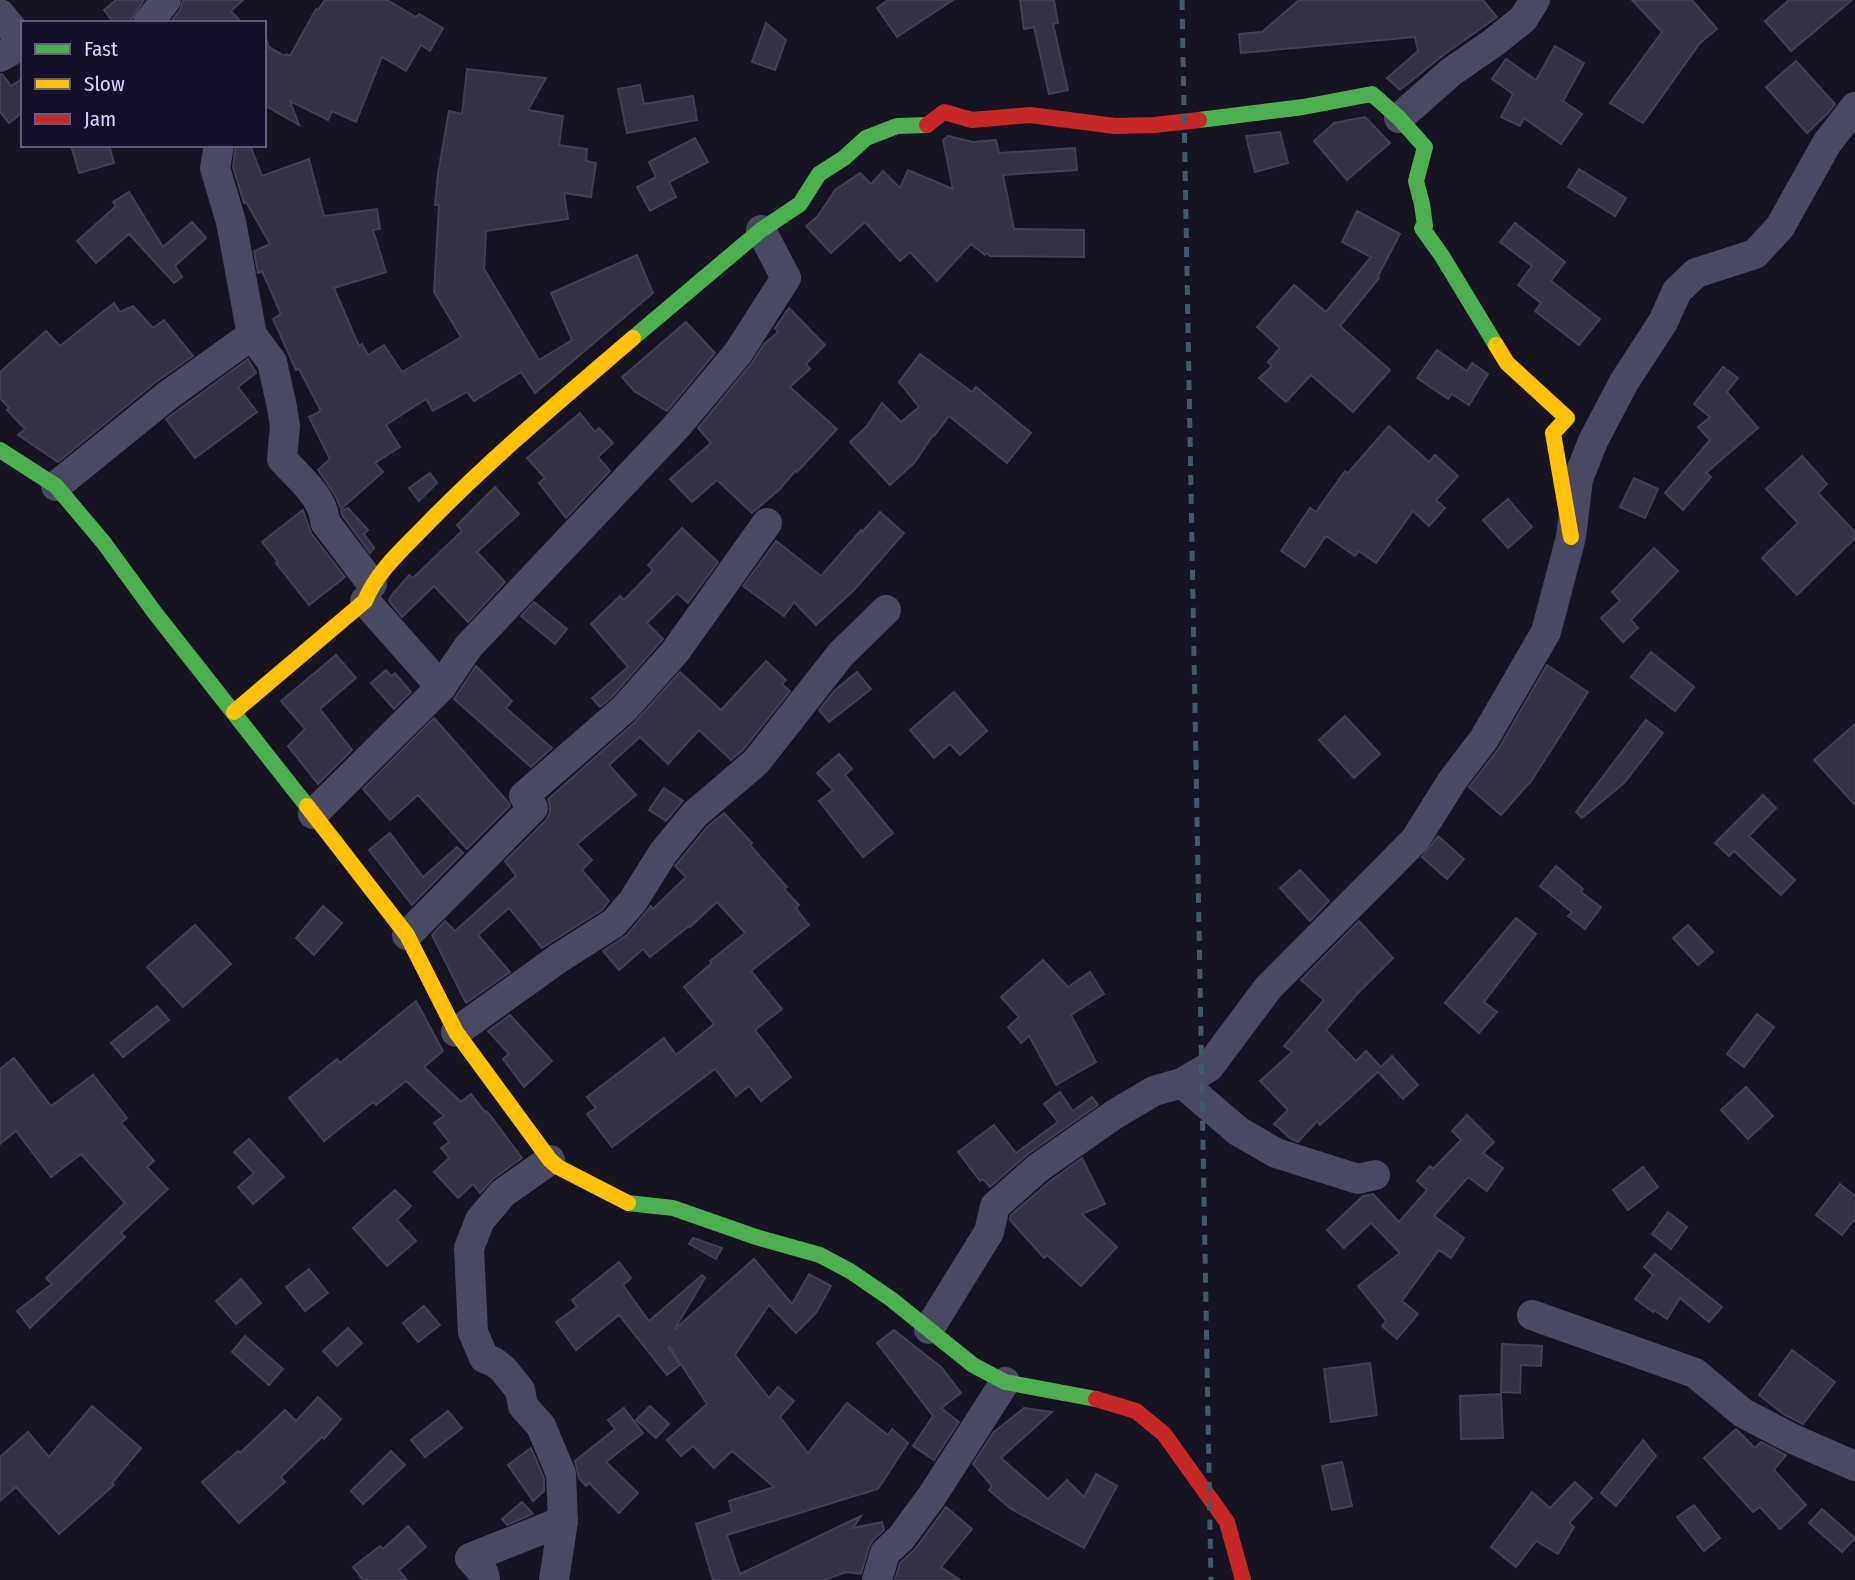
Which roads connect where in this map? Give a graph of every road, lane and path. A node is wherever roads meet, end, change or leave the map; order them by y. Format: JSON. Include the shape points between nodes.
{"nodes":[{"id":1,"x":166,"y":0,"type":"edge"},
{"id":2,"x":1535,"y":0,"type":"edge"},
{"id":3,"x":0,"y":14,"type":"edge"},
{"id":4,"x":150,"y":21,"type":"edge"},
{"id":5,"x":21,"y":40,"type":"edge"},
{"id":6,"x":21,"y":44,"type":"edge"},
{"id":7,"x":0,"y":57,"type":"edge"},
{"id":8,"x":1855,"y":107,"type":"edge"},
{"id":9,"x":1399,"y":118,"type":"junction"},
{"id":10,"x":219,"y":147,"type":"edge"},
{"id":11,"x":761,"y":230,"type":"junction"},
{"id":12,"x":252,"y":335,"type":"junction"},
{"id":13,"x":0,"y":450,"type":"edge"},
{"id":14,"x":56,"y":486,"type":"junction"},
{"id":15,"x":767,"y":523,"type":"dead end"},
{"id":16,"x":1572,"y":537,"type":"junction"},
{"id":17,"x":368,"y":592,"type":"junction"},
{"id":18,"x":886,"y":610,"type":"dead end"},
{"id":19,"x":441,"y":687,"type":"junction"},
{"id":20,"x":234,"y":712,"type":"junction"},
{"id":21,"x":313,"y":814,"type":"junction"},
{"id":22,"x":407,"y":935,"type":"junction"},
{"id":23,"x":456,"y":1032,"type":"junction"},
{"id":24,"x":1182,"y":1083,"type":"junction"},
{"id":25,"x":550,"y":1160,"type":"junction"},
{"id":26,"x":1376,"y":1175,"type":"dead end"},
{"id":27,"x":1532,"y":1315,"type":"dead end"},
{"id":28,"x":929,"y":1329,"type":"junction"},
{"id":29,"x":1005,"y":1382,"type":"junction"},
{"id":30,"x":1855,"y":1466,"type":"edge"},
{"id":31,"x":564,"y":1521,"type":"junction"},
{"id":32,"x":485,"y":1580,"type":"edge"},
{"id":33,"x":554,"y":1580,"type":"edge"},
{"id":34,"x":877,"y":1580,"type":"edge"},
{"id":35,"x":1243,"y":1580,"type":"edge"}],
"edges":[{"from":1,"to":4,"type":"street"},
{"from":2,"to":9,"type":"street","via":[[1523,19],[1451,72]]},
{"from":3,"to":5,"type":"street"},
{"from":6,"to":7,"type":"street"},
{"from":8,"to":16,"type":"street","via":[[1827,143],[1780,227],[1755,254],[1696,273],[1677,291],[1593,440],[1578,479]]},
{"from":9,"to":11,"type":"street","via":[[1372,94],[1154,125],[1115,126],[1030,114],[972,120],[944,112],[925,126],[897,126],[866,138],[818,174],[800,204]]},
{"from":9,"to":16,"type":"street","via":[[1425,147],[1416,181],[1422,228],[1507,363],[1567,418],[1553,433]]},
{"from":10,"to":12,"type":"street","via":[[215,168]]},
{"from":11,"to":17,"type":"street","via":[[478,474],[402,549]]},
{"from":11,"to":19,"type":"street","via":[[786,278],[738,353],[676,427],[468,647]]},
{"from":12,"to":14,"type":"street","via":[[167,396]]},
{"from":12,"to":17,"type":"street","via":[[272,362],[285,426],[282,459],[316,496],[325,522]]},
{"from":13,"to":14,"type":"street"},
{"from":14,"to":20,"type":"street"},
{"from":15,"to":22,"type":"street","via":[[675,652],[624,709],[524,796],[533,808]]},
{"from":16,"to":24,"type":"street","via":[[1546,632],[1484,738],[1415,840],[1268,988],[1209,1067]]},
{"from":17,"to":19,"type":"street"},
{"from":17,"to":20,"type":"street"},
{"from":18,"to":23,"type":"street","via":[[841,654],[756,762],[695,814],[614,923]]},
{"from":19,"to":21,"type":"street"},
{"from":20,"to":21,"type":"street"},
{"from":21,"to":22,"type":"street"},
{"from":22,"to":23,"type":"street"},
{"from":23,"to":25,"type":"street"},
{"from":24,"to":26,"type":"street","via":[[1238,1131],[1276,1153],[1358,1179]]},
{"from":24,"to":28,"type":"street","via":[[1154,1091],[1115,1114],[1038,1168],[995,1206],[989,1233]]},
{"from":25,"to":28,"type":"street","via":[[629,1203],[673,1208],[820,1255],[850,1271]]},
{"from":25,"to":31,"type":"street","via":[[503,1193],[480,1220],[469,1248],[473,1332],[484,1358],[494,1362],[520,1390],[523,1406],[541,1426],[561,1474]]},
{"from":27,"to":30,"type":"street","via":[[1695,1373],[1743,1413]]},
{"from":28,"to":29,"type":"street","via":[[973,1365]]},
{"from":29,"to":34,"type":"street","via":[[932,1496],[885,1553]]},
{"from":29,"to":35,"type":"street","via":[[1087,1396],[1136,1411],[1164,1434],[1227,1521]]},
{"from":31,"to":32,"type":"street","via":[[470,1558]]},
{"from":31,"to":33,"type":"street"}]}
